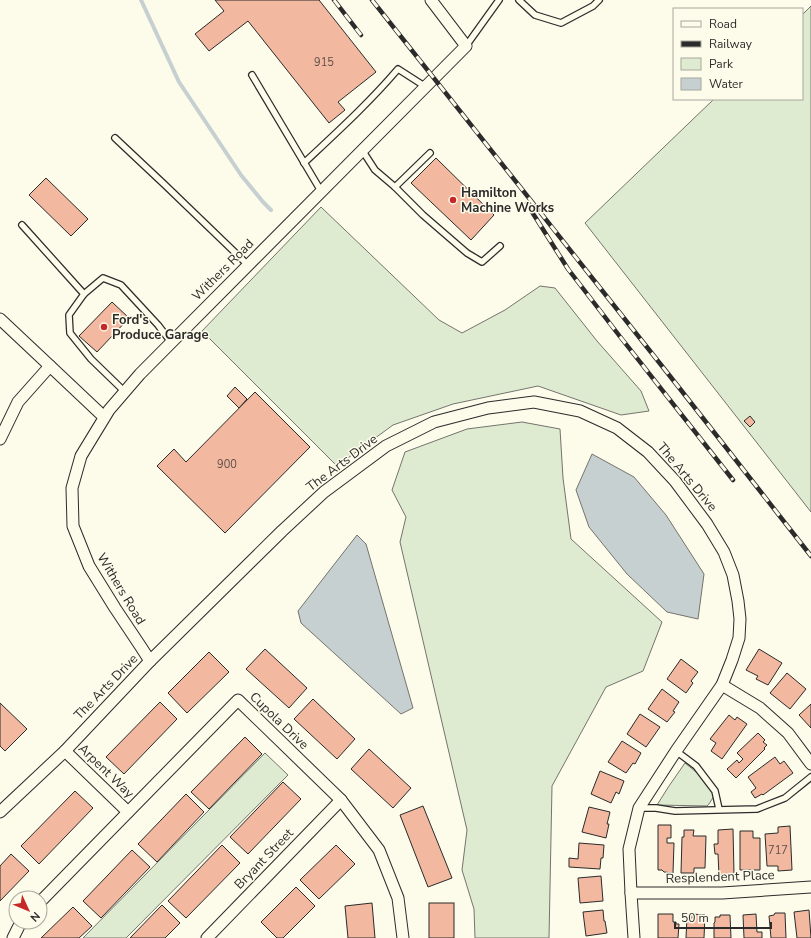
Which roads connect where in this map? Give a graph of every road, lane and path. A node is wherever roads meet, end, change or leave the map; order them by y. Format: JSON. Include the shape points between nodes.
{"nodes":[{"id":1,"x":431,"y":0,"type":"edge"},
{"id":2,"x":500,"y":0,"type":"edge"},
{"id":3,"x":519,"y":0,"type":"edge"},
{"id":4,"x":599,"y":0,"type":"edge"},
{"id":5,"x":466,"y":46,"type":"junction"},
{"id":6,"x":252,"y":75,"type":"dead end"},
{"id":7,"x":426,"y":87,"type":"junction"},
{"id":8,"x":115,"y":138,"type":"dead end"},
{"id":9,"x":362,"y":150,"type":"junction"},
{"id":10,"x":430,"y":153,"type":"dead end"},
{"id":11,"x":304,"y":163,"type":"junction"},
{"id":12,"x":395,"y":187,"type":"junction"},
{"id":13,"x":321,"y":192,"type":"junction"},
{"id":14,"x":22,"y":225,"type":"dead end"},
{"id":15,"x":500,"y":246,"type":"dead end"},
{"id":16,"x":248,"y":265,"type":"junction"},
{"id":17,"x":84,"y":294,"type":"junction"},
{"id":18,"x":0,"y":319,"type":"edge"},
{"id":19,"x":171,"y":342,"type":"junction"},
{"id":20,"x":50,"y":366,"type":"junction"},
{"id":21,"x":124,"y":391,"type":"junction"},
{"id":22,"x":104,"y":417,"type":"junction"},
{"id":23,"x":0,"y":439,"type":"edge"},
{"id":24,"x":150,"y":661,"type":"junction"},
{"id":25,"x":722,"y":685,"type":"junction"},
{"id":26,"x":65,"y":751,"type":"junction"},
{"id":27,"x":676,"y":751,"type":"junction"},
{"id":28,"x":811,"y":764,"type":"edge"},
{"id":29,"x":811,"y":777,"type":"edge"},
{"id":30,"x":340,"y":800,"type":"junction"},
{"id":31,"x":639,"y":808,"type":"junction"},
{"id":32,"x":719,"y":809,"type":"junction"},
{"id":33,"x":0,"y":812,"type":"edge"},
{"id":34,"x":128,"y":812,"type":"junction"},
{"id":35,"x":811,"y":887,"type":"edge"},
{"id":36,"x":630,"y":893,"type":"junction"},
{"id":37,"x":48,"y":894,"type":"edge"},
{"id":38,"x":207,"y":938,"type":"edge"},
{"id":39,"x":403,"y":938,"type":"edge"},
{"id":40,"x":634,"y":938,"type":"edge"}],
"edges":[{"from":1,"to":5,"type":"street"},
{"from":2,"to":5,"type":"lane"},
{"from":3,"to":4,"type":"lane","via":[[536,15],[561,23],[593,6]]},
{"from":5,"to":7,"type":"street","name":"Withers Road"},
{"from":6,"to":11,"type":"lane"},
{"from":7,"to":9,"type":"street","name":"Withers Road"},
{"from":7,"to":11,"type":"lane","via":[[398,69],[348,122]]},
{"from":8,"to":16,"type":"lane"},
{"from":9,"to":12,"type":"lane","via":[[375,170]]},
{"from":9,"to":13,"type":"street","name":"Withers Road"},
{"from":10,"to":12,"type":"lane"},
{"from":11,"to":13,"type":"lane"},
{"from":12,"to":15,"type":"lane","via":[[467,253],[482,262]]},
{"from":13,"to":16,"type":"street","name":"Withers Road"},
{"from":14,"to":17,"type":"lane"},
{"from":16,"to":19,"type":"street","name":"Withers Road"},
{"from":17,"to":19,"type":"lane","via":[[103,278],[121,285]]},
{"from":17,"to":21,"type":"lane","via":[[69,315],[70,333],[91,359]]},
{"from":18,"to":20,"type":"street"},
{"from":19,"to":21,"type":"street","name":"Withers Road"},
{"from":20,"to":22,"type":"street"},
{"from":20,"to":23,"type":"street","via":[[18,402]]},
{"from":21,"to":22,"type":"street","name":"Withers Road"},
{"from":22,"to":24,"type":"street","name":"Withers Road","via":[[81,456],[72,488],[73,526],[89,566]]},
{"from":24,"to":25,"type":"street","name":"The Arts Drive","via":[[324,492],[386,446],[434,422],[488,408],[534,402],[580,411],[616,428],[648,452],[675,481],[707,524],[724,552],[733,576],[740,619],[739,638]]},
{"from":24,"to":26,"type":"street","name":"The Arts Drive"},
{"from":25,"to":27,"type":"street","name":"The Arts Drive"},
{"from":25,"to":28,"type":"street","via":[[760,708],[788,733]]},
{"from":26,"to":33,"type":"street","name":"The Arts Drive"},
{"from":26,"to":34,"type":"street","name":"Arpent Way"},
{"from":27,"to":31,"type":"street","name":"The Arts Drive"},
{"from":27,"to":32,"type":"lane","via":[[696,766],[715,791]]},
{"from":29,"to":32,"type":"lane","via":[[785,798],[757,809]]},
{"from":30,"to":34,"type":"street","name":"Cupola Drive","via":[[238,700]]},
{"from":30,"to":38,"type":"street","name":"Bryant Street"},
{"from":30,"to":39,"type":"street","name":"Cupola Drive","via":[[379,850],[398,898]]},
{"from":31,"to":32,"type":"lane","via":[[675,811]]},
{"from":31,"to":36,"type":"street","name":"The Arts Drive","via":[[629,849]]},
{"from":34,"to":37,"type":"street","name":"Cupola Drive"},
{"from":35,"to":36,"type":"street","name":"Resplendent Place","via":[[722,893]]},
{"from":36,"to":40,"type":"street","name":"The Arts Drive"}]}
